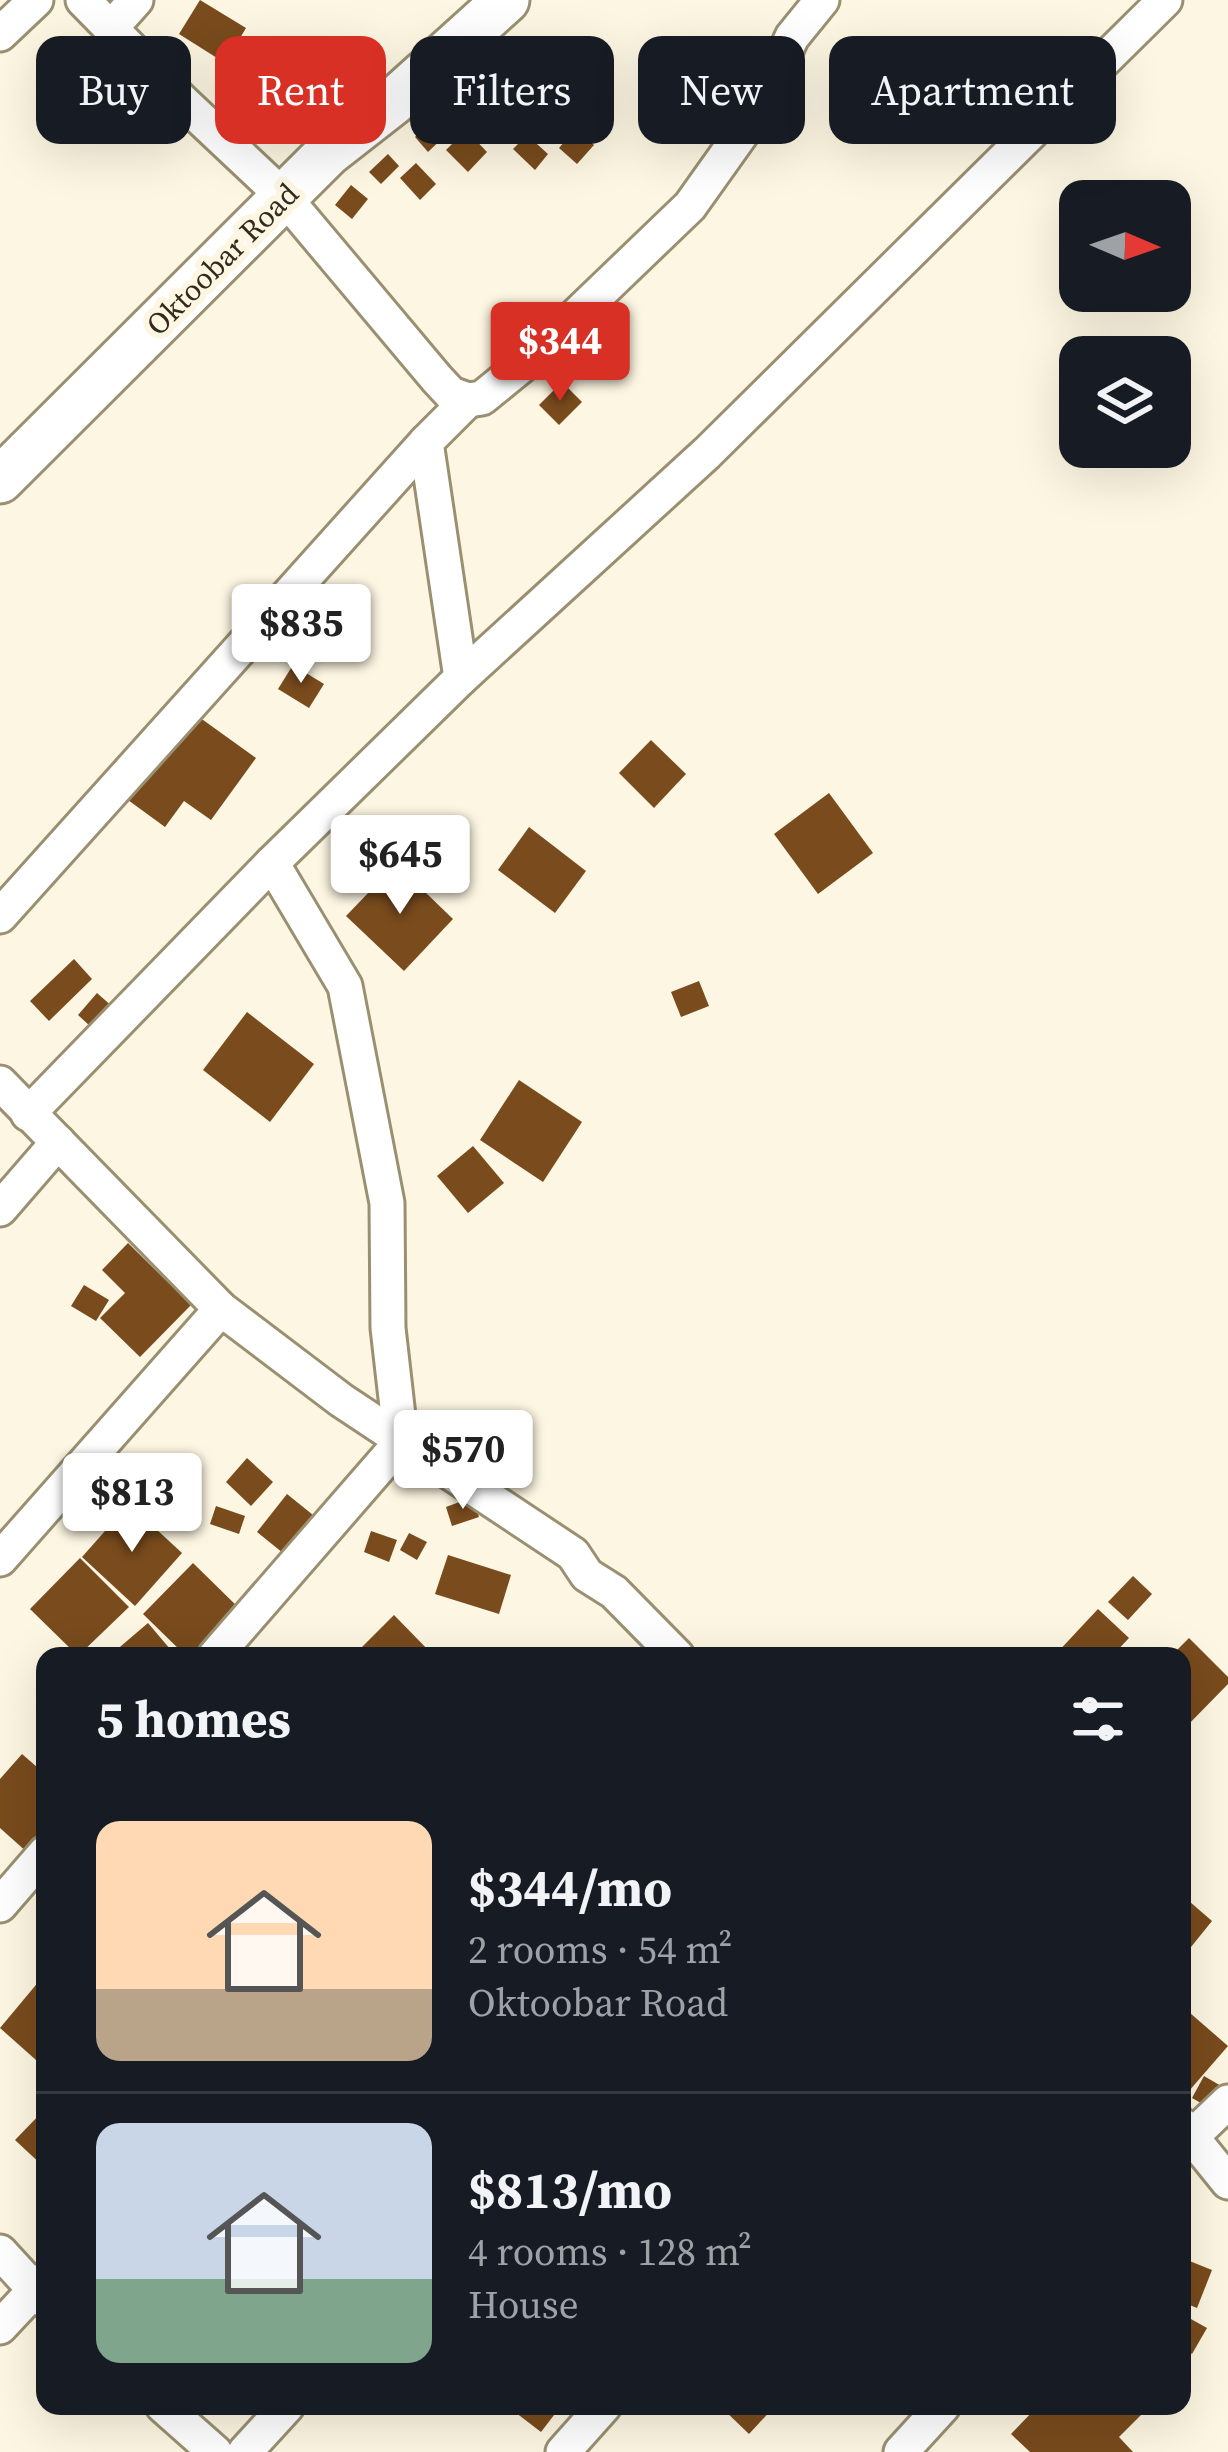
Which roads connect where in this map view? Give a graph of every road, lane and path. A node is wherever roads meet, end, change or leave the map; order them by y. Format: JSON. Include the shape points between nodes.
{"nodes":[{"id":1,"x":36,"y":0,"type":"edge"},
{"id":2,"x":83,"y":0,"type":"edge"},
{"id":3,"x":136,"y":0,"type":"edge"},
{"id":4,"x":506,"y":0,"type":"edge"},
{"id":5,"x":822,"y":0,"type":"edge"},
{"id":6,"x":1166,"y":0,"type":"edge"},
{"id":7,"x":110,"y":29,"type":"junction"},
{"id":8,"x":0,"y":34,"type":"edge"},
{"id":9,"x":286,"y":197,"type":"junction"},
{"id":10,"x":468,"y":400,"type":"junction"},
{"id":11,"x":426,"y":442,"type":"junction"},
{"id":12,"x":0,"y":480,"type":"edge"},
{"id":13,"x":461,"y":678,"type":"junction"},
{"id":14,"x":272,"y":863,"type":"junction"},
{"id":15,"x":0,"y":916,"type":"edge"},
{"id":16,"x":0,"y":1083,"type":"edge"},
{"id":17,"x":28,"y":1114,"type":"junction"},
{"id":18,"x":58,"y":1142,"type":"junction"},
{"id":19,"x":0,"y":1209,"type":"edge"},
{"id":20,"x":221,"y":1309,"type":"junction"},
{"id":21,"x":401,"y":1442,"type":"junction"},
{"id":22,"x":0,"y":1559,"type":"edge"},
{"id":23,"x":223,"y":1647,"type":"edge"},
{"id":24,"x":668,"y":1647,"type":"edge"},
{"id":25,"x":36,"y":1862,"type":"edge"},
{"id":26,"x":0,"y":1904,"type":"edge"},
{"id":27,"x":1228,"y":2102,"type":"edge"},
{"id":28,"x":1191,"y":2130,"type":"edge"},
{"id":29,"x":1191,"y":2142,"type":"edge"},
{"id":30,"x":1228,"y":2182,"type":"edge"},
{"id":31,"x":0,"y":2252,"type":"edge"},
{"id":32,"x":36,"y":2285,"type":"edge"},
{"id":33,"x":36,"y":2295,"type":"edge"},
{"id":34,"x":0,"y":2327,"type":"edge"},
{"id":35,"x":173,"y":2415,"type":"edge"},
{"id":36,"x":279,"y":2415,"type":"edge"},
{"id":37,"x":596,"y":2415,"type":"edge"},
{"id":38,"x":935,"y":2415,"type":"edge"},
{"id":39,"x":215,"y":2452,"type":"edge"},
{"id":40,"x":245,"y":2452,"type":"edge"},
{"id":41,"x":563,"y":2452,"type":"edge"},
{"id":42,"x":901,"y":2452,"type":"edge"}],
"edges":[{"from":1,"to":8,"type":"street"},
{"from":2,"to":7,"type":"street"},
{"from":3,"to":7,"type":"street"},
{"from":4,"to":9,"type":"street","name":"Oktoobar Road"},
{"from":5,"to":10,"type":"street","via":[[690,206],[536,354],[482,398]]},
{"from":6,"to":13,"type":"street","via":[[707,453]]},
{"from":7,"to":9,"type":"street"},
{"from":9,"to":10,"type":"street","via":[[437,379]]},
{"from":9,"to":12,"type":"street","name":"Oktoobar Road"},
{"from":10,"to":11,"type":"street"},
{"from":11,"to":13,"type":"street"},
{"from":11,"to":15,"type":"street"},
{"from":13,"to":14,"type":"street"},
{"from":14,"to":17,"type":"street"},
{"from":14,"to":21,"type":"street","via":[[344,986],[387,1203],[388,1328]]},
{"from":16,"to":17,"type":"street"},
{"from":17,"to":18,"type":"street"},
{"from":18,"to":19,"type":"street"},
{"from":18,"to":20,"type":"street"},
{"from":20,"to":21,"type":"street"},
{"from":20,"to":22,"type":"street"},
{"from":21,"to":23,"type":"street"},
{"from":21,"to":24,"type":"street","via":[[573,1554]]},
{"from":25,"to":26,"type":"street"},
{"from":27,"to":28,"type":"street"},
{"from":29,"to":30,"type":"street"},
{"from":31,"to":32,"type":"street"},
{"from":33,"to":34,"type":"street"},
{"from":35,"to":39,"type":"street"},
{"from":36,"to":40,"type":"street"},
{"from":37,"to":41,"type":"street"},
{"from":38,"to":42,"type":"street"}]}
